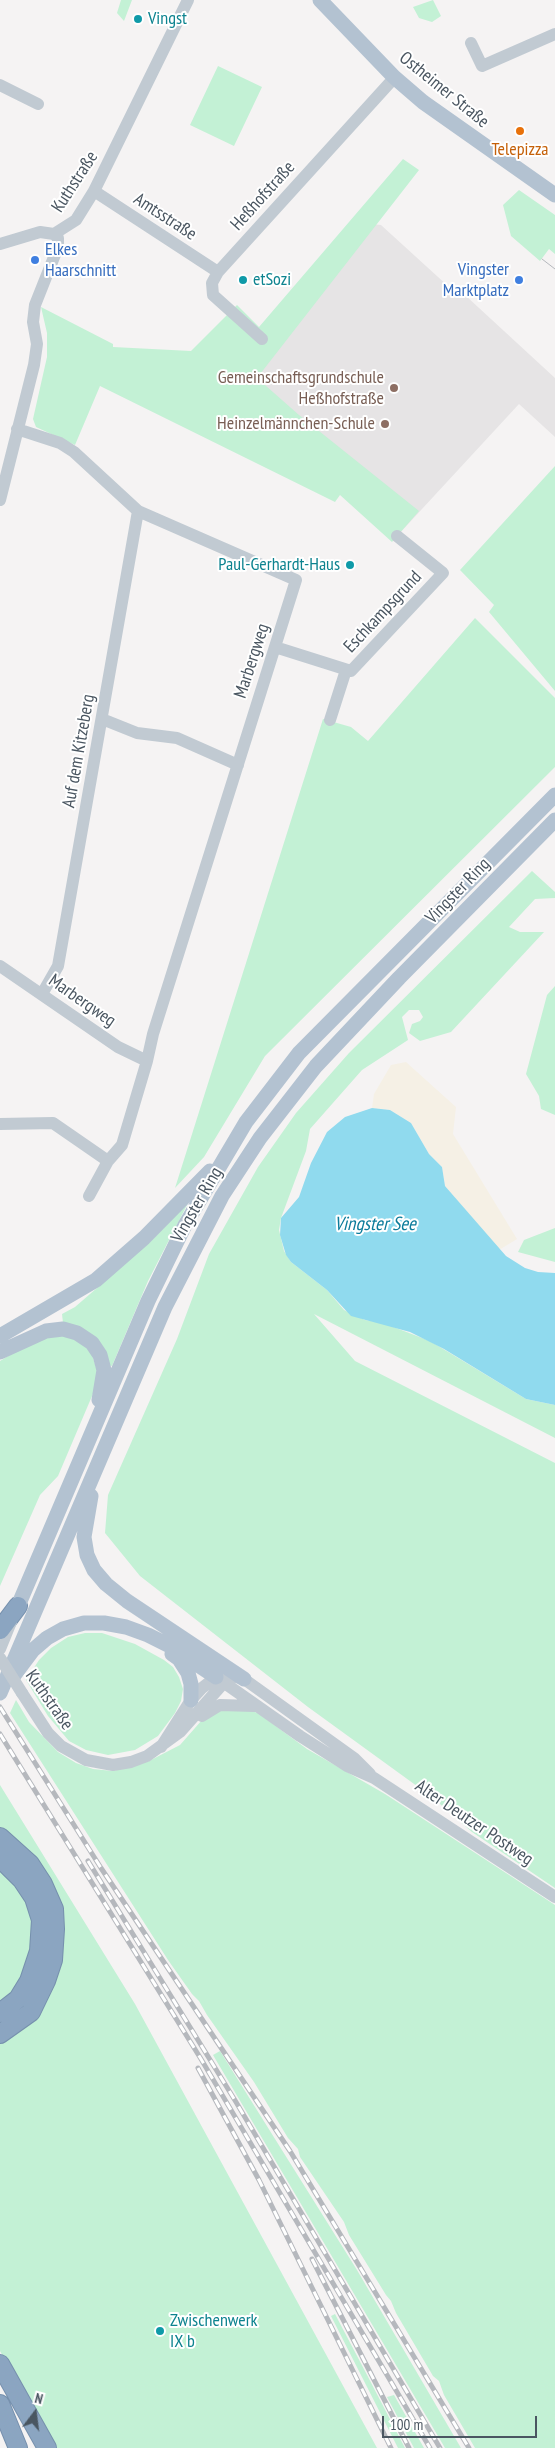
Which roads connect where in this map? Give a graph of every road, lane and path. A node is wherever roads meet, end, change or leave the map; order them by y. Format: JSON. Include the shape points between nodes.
{"nodes":[{"id":1,"x":188,"y":0,"type":"edge"},
{"id":2,"x":320,"y":0,"type":"edge"},
{"id":3,"x":555,"y":34,"type":"edge"},
{"id":4,"x":471,"y":43,"type":"dead end"},
{"id":5,"x":395,"y":77,"type":"junction"},
{"id":6,"x":0,"y":85,"type":"edge"},
{"id":7,"x":38,"y":104,"type":"dead end"},
{"id":8,"x":94,"y":191,"type":"junction"},
{"id":9,"x":555,"y":196,"type":"edge"},
{"id":10,"x":54,"y":234,"type":"junction"},
{"id":11,"x":0,"y":244,"type":"edge"},
{"id":12,"x":218,"y":272,"type":"junction"},
{"id":13,"x":262,"y":339,"type":"dead end"},
{"id":14,"x":17,"y":429,"type":"junction"},
{"id":15,"x":0,"y":500,"type":"edge"},
{"id":16,"x":138,"y":511,"type":"junction"},
{"id":17,"x":398,"y":536,"type":"dead end"},
{"id":18,"x":275,"y":647,"type":"junction"},
{"id":19,"x":346,"y":670,"type":"junction"},
{"id":20,"x":102,"y":719,"type":"junction"},
{"id":21,"x":330,"y":720,"type":"dead end"},
{"id":22,"x":238,"y":765,"type":"junction"},
{"id":23,"x":555,"y":795,"type":"edge"},
{"id":24,"x":555,"y":820,"type":"edge"},
{"id":25,"x":0,"y":966,"type":"edge"},
{"id":26,"x":42,"y":994,"type":"junction"},
{"id":27,"x":147,"y":1061,"type":"junction"},
{"id":28,"x":0,"y":1124,"type":"edge"},
{"id":29,"x":230,"y":1150,"type":"junction"},
{"id":30,"x":108,"y":1161,"type":"junction"},
{"id":31,"x":89,"y":1196,"type":"dead end"},
{"id":32,"x":0,"y":1336,"type":"edge"},
{"id":33,"x":0,"y":1352,"type":"edge"},
{"id":34,"x":95,"y":1424,"type":"junction"},
{"id":35,"x":103,"y":1451,"type":"junction"},
{"id":36,"x":18,"y":1606,"type":"junction"},
{"id":37,"x":0,"y":1630,"type":"edge"},
{"id":38,"x":138,"y":1631,"type":"junction"},
{"id":39,"x":0,"y":1649,"type":"edge"},
{"id":40,"x":212,"y":1656,"type":"junction"},
{"id":41,"x":0,"y":1658,"type":"edge"},
{"id":42,"x":220,"y":1678,"type":"junction"},
{"id":43,"x":244,"y":1679,"type":"junction"},
{"id":44,"x":0,"y":1693,"type":"edge"},
{"id":45,"x":191,"y":1700,"type":"junction"},
{"id":46,"x":258,"y":1707,"type":"junction"},
{"id":47,"x":180,"y":1732,"type":"junction"},
{"id":48,"x":161,"y":1747,"type":"junction"},
{"id":49,"x":374,"y":1778,"type":"junction"},
{"id":50,"x":0,"y":1837,"type":"edge"},
{"id":51,"x":0,"y":1858,"type":"edge"},
{"id":52,"x":555,"y":1897,"type":"edge"},
{"id":53,"x":0,"y":2013,"type":"edge"},
{"id":54,"x":0,"y":2034,"type":"edge"},
{"id":55,"x":0,"y":2365,"type":"edge"},
{"id":56,"x":0,"y":2404,"type":"edge"},
{"id":57,"x":18,"y":2448,"type":"edge"},
{"id":58,"x":33,"y":2448,"type":"edge"},
{"id":59,"x":47,"y":2448,"type":"edge"}],
"edges":[{"from":1,"to":8,"type":"street","name":"Kuthstraße"},
{"from":2,"to":5,"type":"main road","name":"Ostheimer Straße"},
{"from":3,"to":4,"type":"street","via":[[482,66]]},
{"from":5,"to":9,"type":"main road","name":"Ostheimer Straße","via":[[453,125]]},
{"from":5,"to":12,"type":"street","name":"Heßhofstraße"},
{"from":6,"to":7,"type":"street"},
{"from":8,"to":10,"type":"street","name":"Kuthstraße","via":[[76,220]]},
{"from":8,"to":12,"type":"street","name":"Amtsstraße"},
{"from":10,"to":11,"type":"street","via":[[40,232]]},
{"from":10,"to":14,"type":"street","name":"Kuthstraße","via":[[58,238],[58,248],[35,305],[33,322],[37,344],[34,365]]},
{"from":12,"to":13,"type":"street","via":[[212,283],[213,295]]},
{"from":14,"to":15,"type":"street","name":"Kuthstraße"},
{"from":14,"to":16,"type":"street","name":"Marbergweg","via":[[60,443],[74,452]]},
{"from":16,"to":18,"type":"street","name":"Marbergweg","via":[[296,580]]},
{"from":16,"to":20,"type":"street","name":"Auf dem Kitzeberg"},
{"from":17,"to":19,"type":"street","name":"Eschkampsgrund","via":[[443,573],[351,671]]},
{"from":18,"to":19,"type":"street","name":"Eschkampsgrund"},
{"from":18,"to":22,"type":"street","name":"Marbergweg"},
{"from":19,"to":21,"type":"street","name":"Eschkampsgrund"},
{"from":20,"to":22,"type":"street","via":[[138,733],[177,738]]},
{"from":20,"to":26,"type":"street","name":"Auf dem Kitzeberg","via":[[58,966]]},
{"from":22,"to":27,"type":"street","name":"Marbergweg"},
{"from":23,"to":29,"type":"main road","name":"Vingster Ring","via":[[299,1053],[246,1122]]},
{"from":24,"to":35,"type":"main road","name":"Vingster Ring","via":[[316,1066],[260,1138],[222,1196],[187,1261]]},
{"from":25,"to":26,"type":"street","name":"Marbergweg"},
{"from":26,"to":27,"type":"street","name":"Marbergweg","via":[[118,1046]]},
{"from":27,"to":30,"type":"street","name":"Marbergweg","via":[[122,1145]]},
{"from":28,"to":30,"type":"street","via":[[53,1123]]},
{"from":29,"to":32,"type":"main road","via":[[144,1238],[96,1280]]},
{"from":29,"to":34,"type":"main road","name":"Vingster Ring","via":[[185,1225]]},
{"from":30,"to":31,"type":"street","name":"Marbergweg"},
{"from":33,"to":34,"type":"main road","via":[[46,1331],[63,1329],[92,1343],[104,1370]]},
{"from":34,"to":36,"type":"main road","name":"Vingster Ring"},
{"from":35,"to":40,"type":"main road","via":[[86,1515],[84,1537],[94,1570],[127,1601]]},
{"from":35,"to":44,"type":"main road","name":"Vingster Ring"},
{"from":36,"to":37,"type":"highway"},
{"from":36,"to":39,"type":"street","name":"Vingster Ring"},
{"from":38,"to":42,"type":"main road","via":[[168,1645]]},
{"from":38,"to":44,"type":"main road","via":[[104,1623],[63,1628],[34,1650]]},
{"from":38,"to":45,"type":"main road","via":[[179,1658],[188,1673]]},
{"from":40,"to":42,"type":"main road"},
{"from":40,"to":43,"type":"main road"},
{"from":41,"to":48,"type":"street","name":"Kuthstraße","bridge":true,"via":[[48,1733],[61,1746],[86,1760],[113,1765],[131,1762]]},
{"from":42,"to":43,"type":"street","via":[[227,1675]]},
{"from":42,"to":45,"type":"street","name":"Kuthstraße"},
{"from":42,"to":46,"type":"street","name":"Alter Deutzer Postweg"},
{"from":42,"to":47,"type":"street","name":"Kuthstraße","via":[[203,1709]]},
{"from":43,"to":49,"type":"street","name":"Alter Deutzer Postweg","via":[[354,1758]]},
{"from":45,"to":48,"type":"street","name":"Kuthstraße"},
{"from":46,"to":47,"type":"street","via":[[220,1705]]},
{"from":46,"to":49,"type":"street","name":"Alter Deutzer Postweg","via":[[346,1766]]},
{"from":47,"to":48,"type":"street","name":"Kuthstraße"},
{"from":49,"to":52,"type":"street","name":"Alter Deutzer Postweg"},
{"from":50,"to":54,"type":"highway","via":[[30,1864],[44,1884],[54,1909],[56,1929],[53,1960],[31,2012]]},
{"from":51,"to":53,"type":"highway","via":[[34,1898],[41,1920],[39,1951],[29,1981],[18,1999]]},
{"from":55,"to":58,"type":"highway"},
{"from":55,"to":59,"type":"highway"},
{"from":56,"to":57,"type":"highway"}]}
